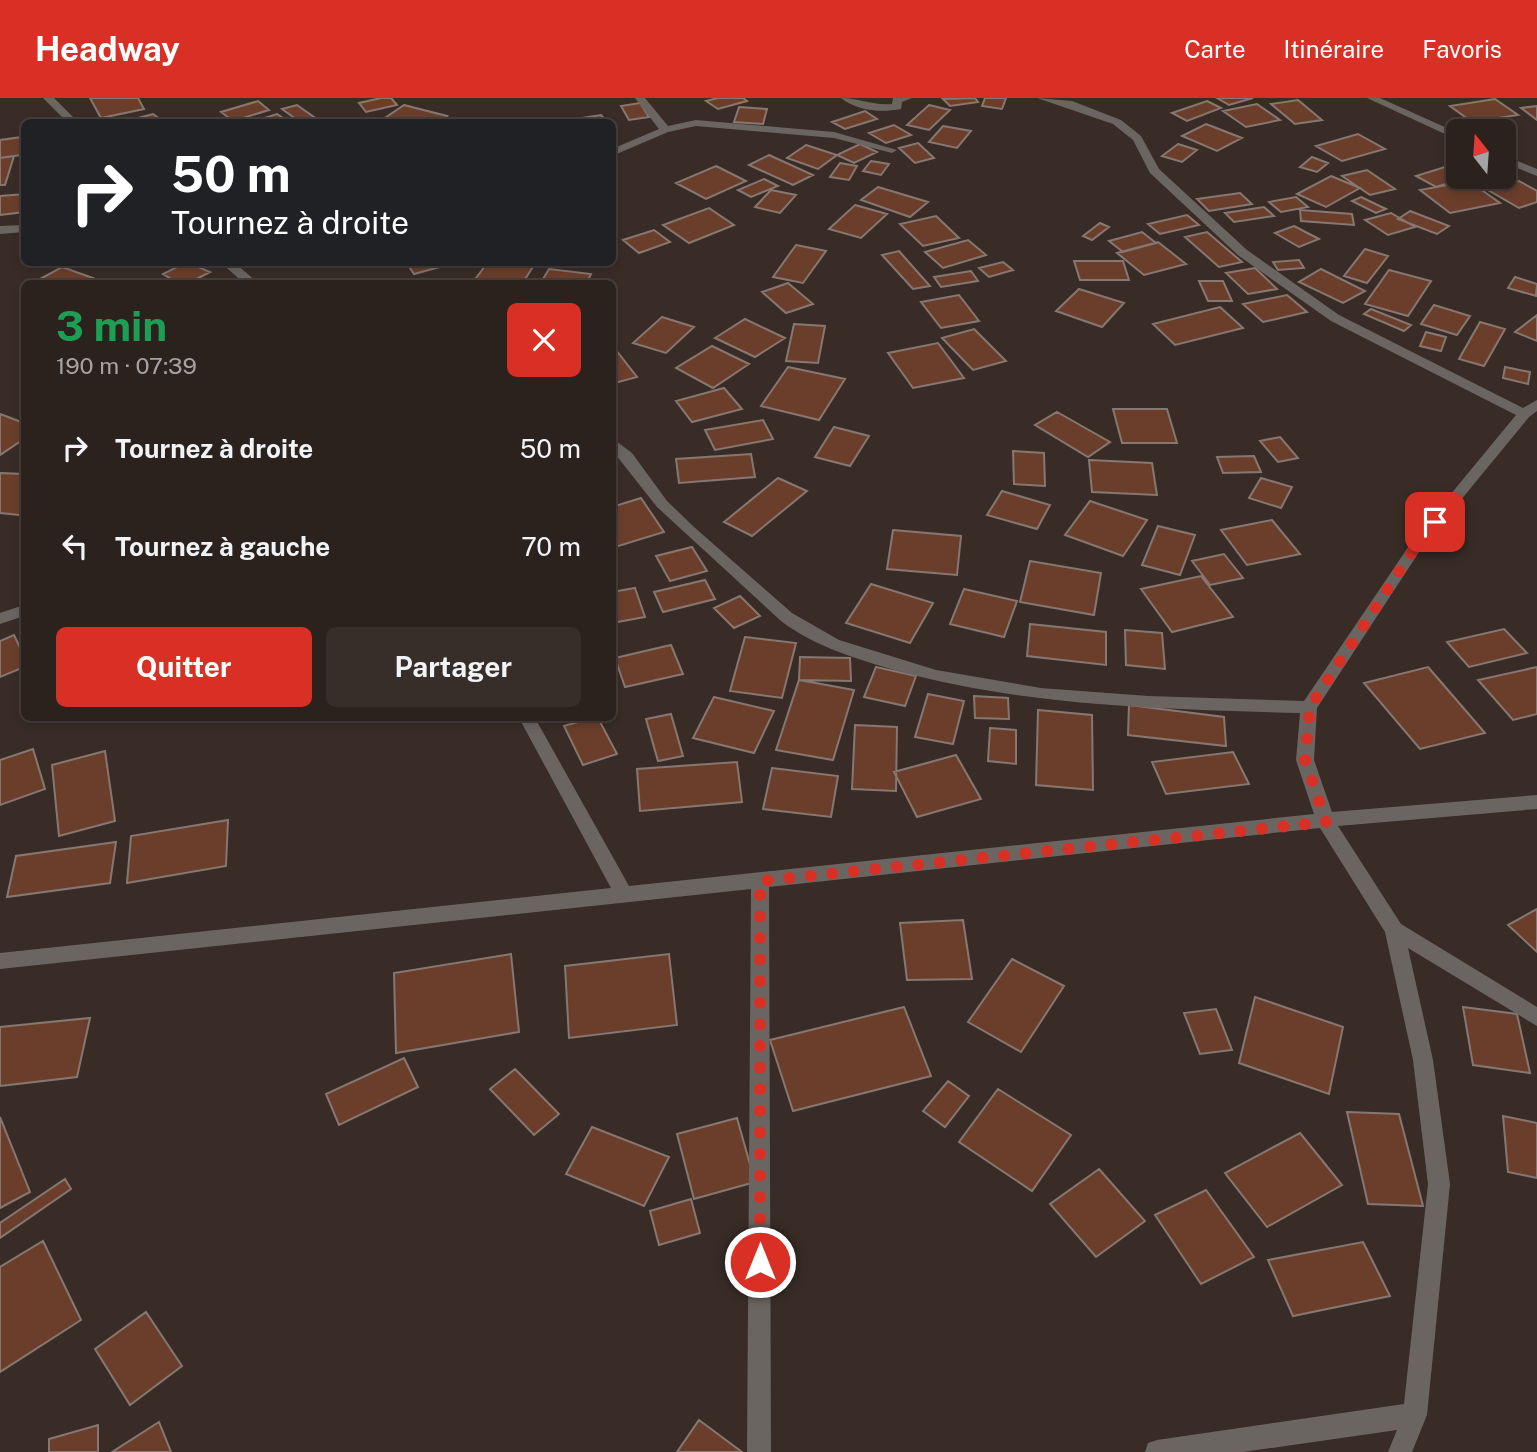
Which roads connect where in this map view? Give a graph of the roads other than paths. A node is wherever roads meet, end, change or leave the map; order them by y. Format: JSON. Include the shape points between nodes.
{"nodes":[{"id":1,"x":48,"y":98,"type":"edge"},
{"id":2,"x":640,"y":98,"type":"edge"},
{"id":3,"x":846,"y":98,"type":"edge"},
{"id":4,"x":907,"y":98,"type":"edge"},
{"id":5,"x":1042,"y":98,"type":"edge"},
{"id":6,"x":1372,"y":98,"type":"edge"},
{"id":7,"x":70,"y":119,"type":"edge"},
{"id":8,"x":665,"y":130,"type":"junction"},
{"id":9,"x":1446,"y":132,"type":"edge"},
{"id":10,"x":892,"y":150,"type":"dead end"},
{"id":11,"x":616,"y":151,"type":"edge"},
{"id":12,"x":1516,"y":164,"type":"edge"},
{"id":13,"x":1537,"y":173,"type":"edge"},
{"id":14,"x":21,"y":229,"type":"edge"},
{"id":15,"x":0,"y":230,"type":"edge"},
{"id":16,"x":231,"y":266,"type":"edge"},
{"id":17,"x":248,"y":280,"type":"edge"},
{"id":18,"x":1530,"y":410,"type":"edge"},
{"id":19,"x":616,"y":445,"type":"edge"},
{"id":20,"x":21,"y":611,"type":"edge"},
{"id":21,"x":0,"y":619,"type":"edge"},
{"id":22,"x":1310,"y":707,"type":"junction"},
{"id":23,"x":529,"y":721,"type":"edge"},
{"id":24,"x":1537,"y":802,"type":"edge"},
{"id":25,"x":1326,"y":822,"type":"junction"},
{"id":26,"x":760,"y":881,"type":"junction"},
{"id":27,"x":624,"y":895,"type":"junction"},
{"id":28,"x":1394,"y":930,"type":"junction"},
{"id":29,"x":0,"y":961,"type":"edge"},
{"id":30,"x":1537,"y":1017,"type":"edge"},
{"id":31,"x":1415,"y":1415,"type":"junction"},
{"id":32,"x":759,"y":1452,"type":"edge"},
{"id":33,"x":1157,"y":1452,"type":"edge"},
{"id":34,"x":1400,"y":1452,"type":"edge"}],
"edges":[{"from":1,"to":7,"type":"street"},
{"from":2,"to":8,"type":"street"},
{"from":3,"to":4,"type":"street","via":[[879,109],[897,107],[897,99]]},
{"from":5,"to":18,"type":"street","via":[[1117,122],[1137,138],[1154,171],[1225,236],[1335,318]]},
{"from":6,"to":9,"type":"street"},
{"from":8,"to":10,"type":"street","via":[[696,123],[834,135]]},
{"from":8,"to":11,"type":"street"},
{"from":12,"to":13,"type":"street"},
{"from":14,"to":15,"type":"street"},
{"from":16,"to":17,"type":"street"},
{"from":18,"to":22,"type":"street","via":[[1418,543]]},
{"from":19,"to":22,"type":"street","via":[[630,456],[663,505],[776,606],[804,630],[846,649],[982,687],[1046,696]]},
{"from":20,"to":21,"type":"street"},
{"from":22,"to":25,"type":"street","via":[[1305,760]]},
{"from":23,"to":27,"type":"street"},
{"from":24,"to":25,"type":"street"},
{"from":25,"to":26,"type":"street"},
{"from":25,"to":28,"type":"street"},
{"from":26,"to":27,"type":"street"},
{"from":26,"to":32,"type":"street"},
{"from":27,"to":29,"type":"street"},
{"from":28,"to":30,"type":"street"},
{"from":28,"to":31,"type":"street","via":[[1423,1060],[1439,1184]]},
{"from":31,"to":33,"type":"street"},
{"from":31,"to":34,"type":"street"}]}
